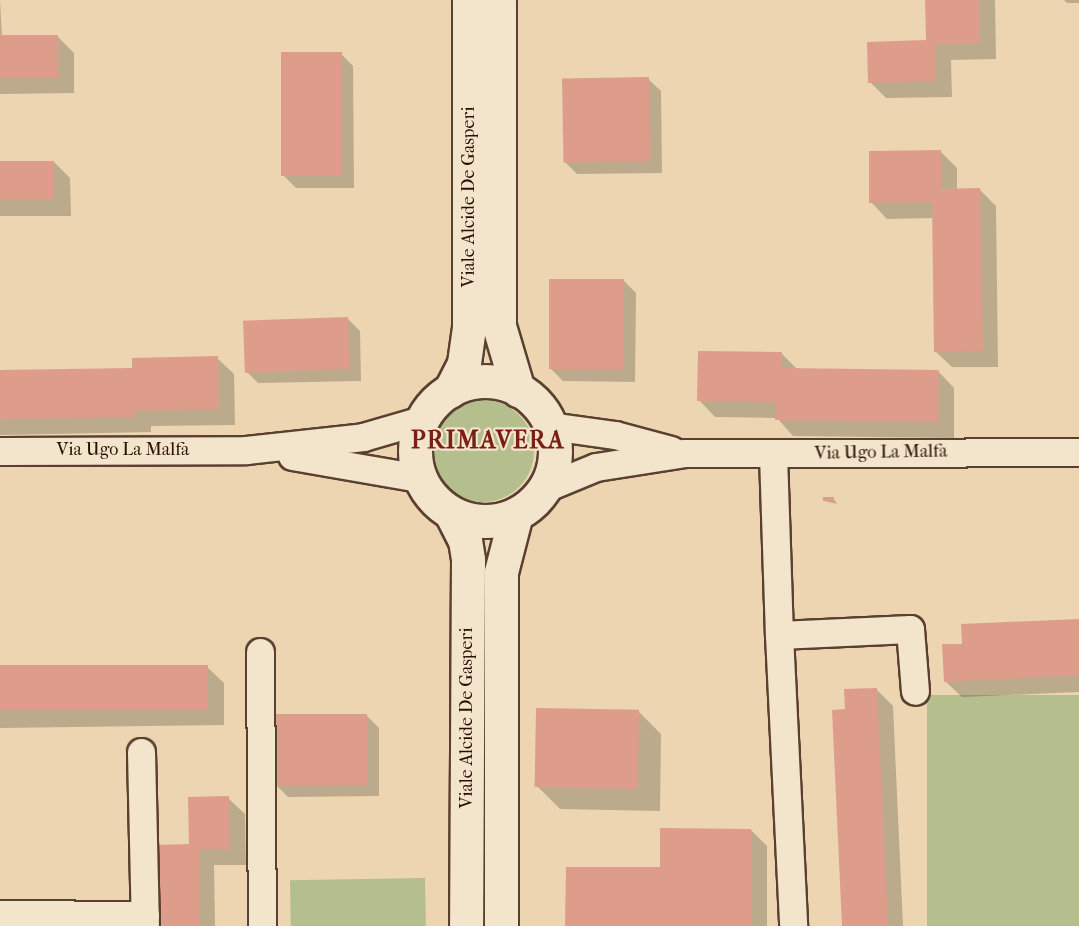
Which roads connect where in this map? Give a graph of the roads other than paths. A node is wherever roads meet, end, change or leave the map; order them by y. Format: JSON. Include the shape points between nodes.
{"nodes":[{"id":1,"x":469,"y":0,"type":"edge"},
{"id":2,"x":499,"y":0,"type":"edge"},
{"id":3,"x":518,"y":390,"type":"junction"},
{"id":4,"x":450,"y":391,"type":"junction"},
{"id":5,"x":422,"y":420,"type":"junction"},
{"id":6,"x":550,"y":426,"type":"junction"},
{"id":7,"x":246,"y":450,"type":"junction"},
{"id":8,"x":0,"y":451,"type":"edge"},
{"id":9,"x":1079,"y":452,"type":"edge"},
{"id":10,"x":684,"y":453,"type":"junction"},
{"id":11,"x":773,"y":455,"type":"junction"},
{"id":12,"x":420,"y":478,"type":"junction"},
{"id":13,"x":544,"y":488,"type":"junction"},
{"id":14,"x":451,"y":513,"type":"junction"},
{"id":15,"x":516,"y":514,"type":"junction"},
{"id":16,"x":779,"y":635,"type":"junction"},
{"id":17,"x":260,"y":652,"type":"dead end"},
{"id":18,"x":915,"y":691,"type":"dead end"},
{"id":19,"x":141,"y":752,"type":"dead end"},
{"id":20,"x":0,"y":896,"type":"edge"},
{"id":21,"x":145,"y":912,"type":"edge"},
{"id":22,"x":0,"y":914,"type":"edge"},
{"id":23,"x":262,"y":926,"type":"edge"},
{"id":24,"x":466,"y":926,"type":"edge"},
{"id":25,"x":501,"y":926,"type":"edge"},
{"id":26,"x":793,"y":926,"type":"edge"}],
"edges":[{"from":1,"to":4,"type":"street","name":"Viale Alcide De Gasperi","via":[[469,326],[464,363]]},
{"from":2,"to":3,"type":"street","name":"Viale Alcide De Gasperi","via":[[499,326]]},
{"from":3,"to":4,"type":"street","via":[[484,381]]},
{"from":3,"to":6,"type":"street","via":[[537,405]]},
{"from":4,"to":5,"type":"street"},
{"from":5,"to":7,"type":"street","name":"Via Ugo La Malfa","via":[[363,437]]},
{"from":5,"to":12,"type":"street","via":[[415,449]]},
{"from":6,"to":10,"type":"street","name":"Via Ugo La Malfa","via":[[615,435]]},
{"from":6,"to":13,"type":"street","via":[[554,464]]},
{"from":7,"to":8,"type":"street","name":"Via Ugo La Malfa"},
{"from":7,"to":12,"type":"street","name":"Via Ugo La Malfa"},
{"from":9,"to":11,"type":"street","name":"Via Ugo La Malfa"},
{"from":10,"to":11,"type":"street","name":"Via Ugo La Malfa"},
{"from":10,"to":13,"type":"street","name":"Via Ugo La Malfa","via":[[596,467]]},
{"from":11,"to":16,"type":"street"},
{"from":12,"to":14,"type":"street","via":[[432,498]]},
{"from":13,"to":15,"type":"street"},
{"from":14,"to":15,"type":"street","via":[[483,521]]},
{"from":14,"to":24,"type":"street","name":"Viale Alcide De Gasperi","via":[[465,540],[468,567]]},
{"from":15,"to":25,"type":"street","name":"Viale Alcide De Gasperi","via":[[505,545],[501,588]]},
{"from":16,"to":18,"type":"street","via":[[910,629]]},
{"from":16,"to":26,"type":"street"},
{"from":17,"to":23,"type":"street"},
{"from":19,"to":21,"type":"street"},
{"from":20,"to":21,"type":"street"},
{"from":21,"to":22,"type":"street"}]}
